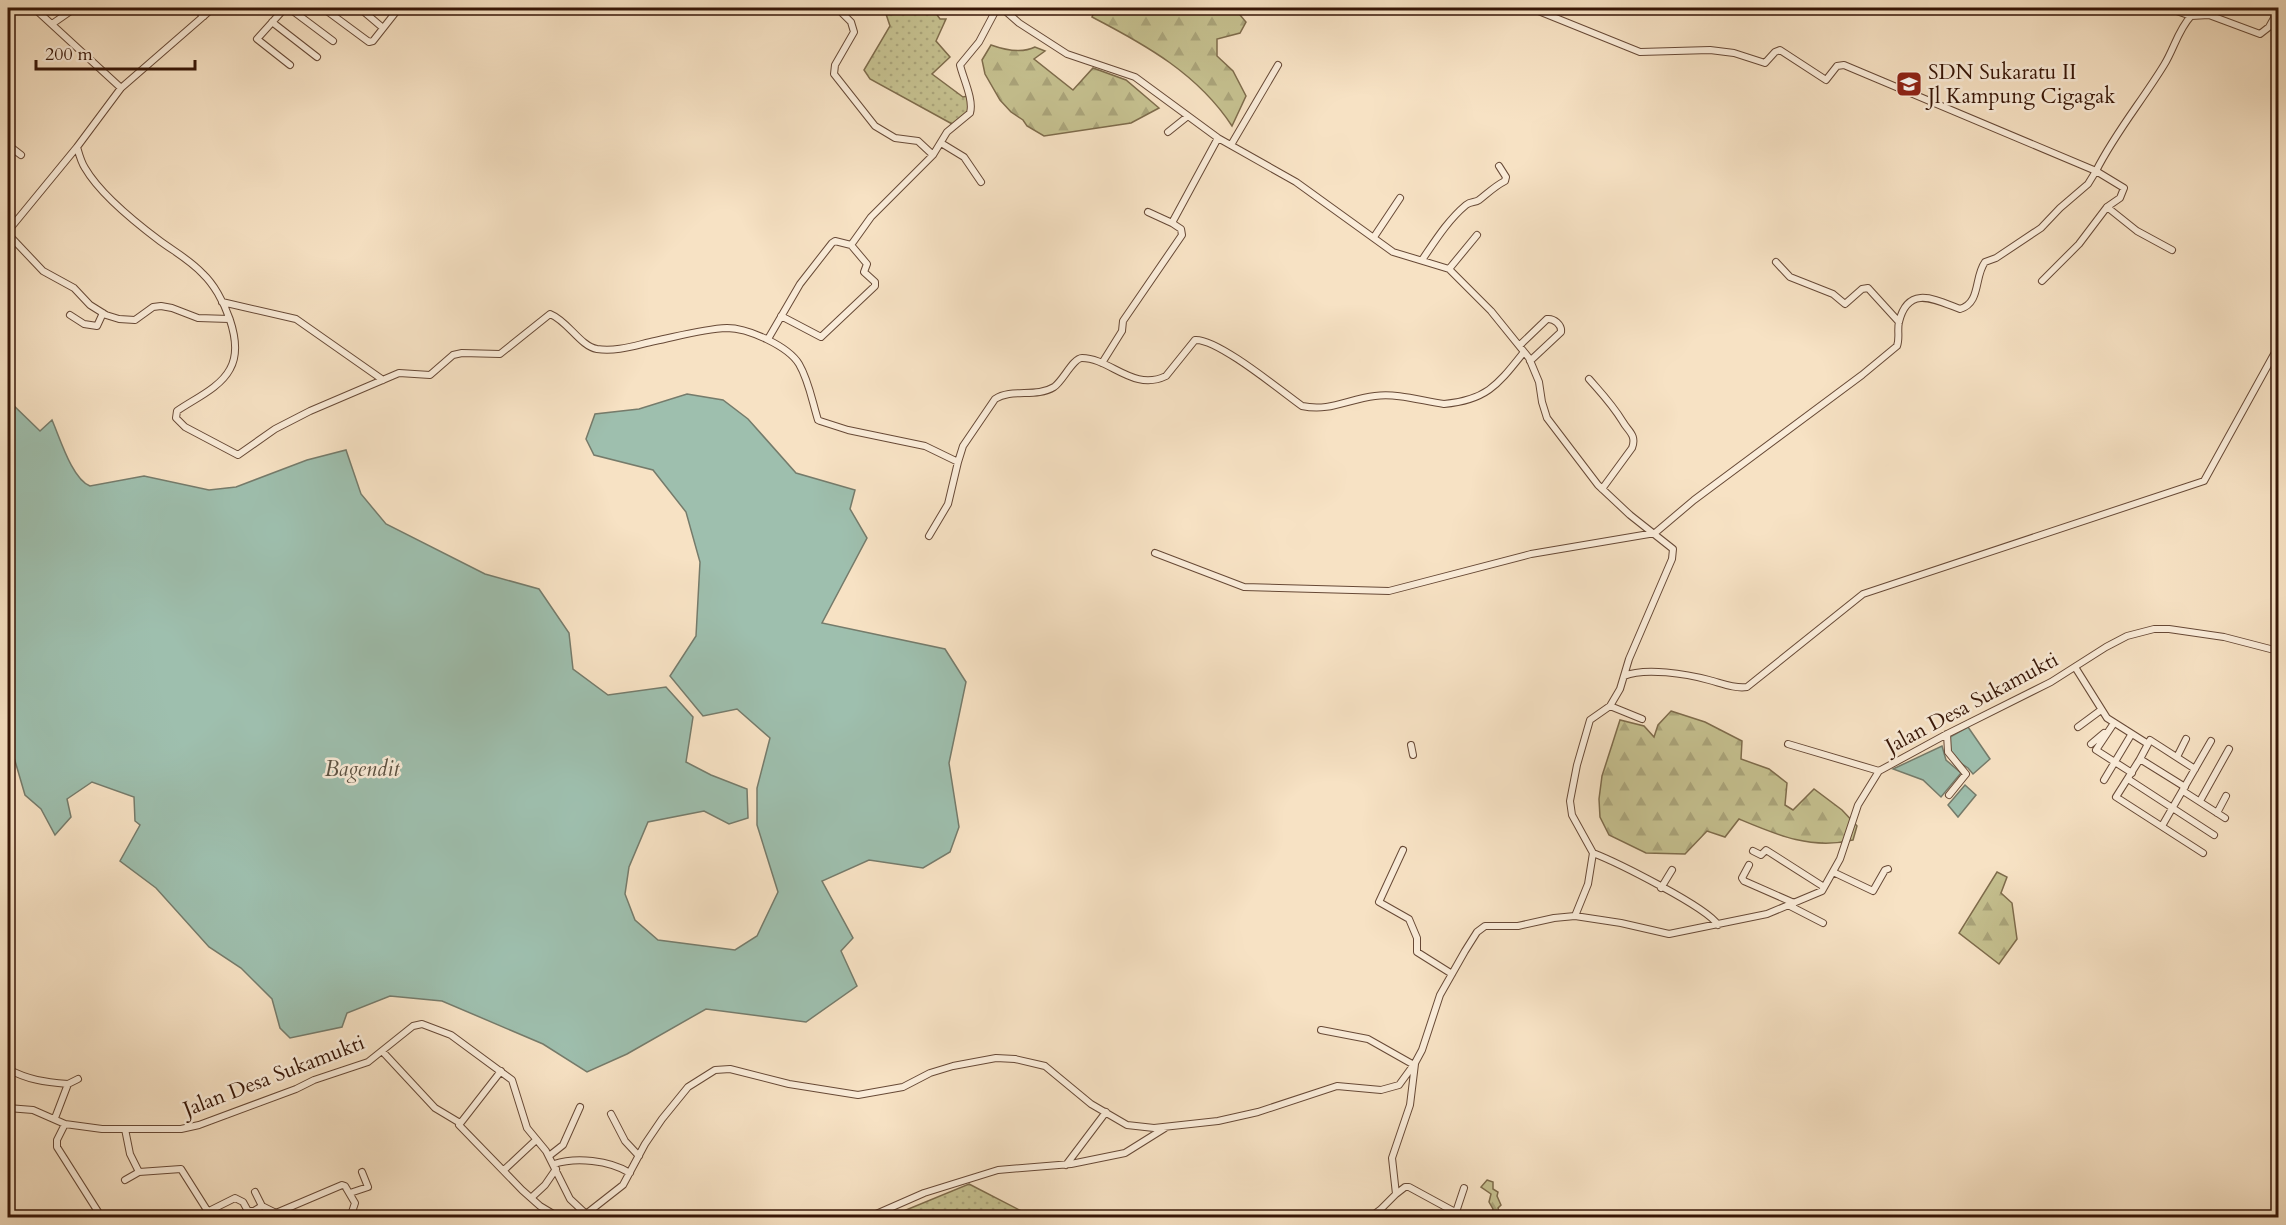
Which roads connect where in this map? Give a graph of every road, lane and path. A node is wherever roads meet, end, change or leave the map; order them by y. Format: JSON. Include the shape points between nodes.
{"nodes":[{"id":1,"x":34,"y":8,"type":"edge"},
{"id":2,"x":51,"y":8,"type":"edge"},
{"id":3,"x":75,"y":8,"type":"edge"},
{"id":4,"x":195,"y":8,"type":"edge"},
{"id":5,"x":213,"y":8,"type":"edge"},
{"id":6,"x":287,"y":8,"type":"edge"},
{"id":7,"x":323,"y":8,"type":"edge"},
{"id":8,"x":837,"y":8,"type":"edge"},
{"id":9,"x":850,"y":8,"type":"edge"},
{"id":10,"x":996,"y":8,"type":"edge"},
{"id":11,"x":1002,"y":8,"type":"edge"},
{"id":12,"x":1531,"y":8,"type":"edge"},
{"id":13,"x":2168,"y":8,"type":"edge"},
{"id":14,"x":395,"y":9,"type":"edge"},
{"id":15,"x":363,"y":11,"type":"dead end"},
{"id":16,"x":2278,"y":11,"type":"edge"},
{"id":17,"x":41,"y":14,"type":"junction"},
{"id":18,"x":843,"y":14,"type":"junction"},
{"id":19,"x":204,"y":16,"type":"junction"},
{"id":20,"x":2191,"y":16,"type":"junction"},
{"id":21,"x":272,"y":22,"type":"junction"},
{"id":22,"x":52,"y":24,"type":"junction"},
{"id":23,"x":383,"y":28,"type":"junction"},
{"id":24,"x":333,"y":41,"type":"dead end"},
{"id":25,"x":317,"y":57,"type":"dead end"},
{"id":26,"x":290,"y":65,"type":"dead end"},
{"id":27,"x":1278,"y":65,"type":"dead end"},
{"id":28,"x":121,"y":88,"type":"junction"},
{"id":29,"x":1188,"y":116,"type":"junction"},
{"id":30,"x":1168,"y":132,"type":"dead end"},
{"id":31,"x":1218,"y":138,"type":"junction"},
{"id":32,"x":941,"y":143,"type":"junction"},
{"id":33,"x":8,"y":145,"type":"edge"},
{"id":34,"x":1231,"y":145,"type":"junction"},
{"id":35,"x":77,"y":147,"type":"junction"},
{"id":36,"x":21,"y":155,"type":"dead end"},
{"id":37,"x":933,"y":155,"type":"junction"},
{"id":38,"x":1499,"y":166,"type":"dead end"},
{"id":39,"x":2096,"y":171,"type":"junction"},
{"id":40,"x":981,"y":182,"type":"dead end"},
{"id":41,"x":1400,"y":198,"type":"dead end"},
{"id":42,"x":2107,"y":207,"type":"junction"},
{"id":43,"x":1148,"y":212,"type":"dead end"},
{"id":44,"x":1173,"y":220,"type":"junction"},
{"id":45,"x":8,"y":233,"type":"edge"},
{"id":46,"x":1477,"y":235,"type":"dead end"},
{"id":47,"x":1374,"y":237,"type":"junction"},
{"id":48,"x":851,"y":245,"type":"junction"},
{"id":49,"x":2172,"y":250,"type":"dead end"},
{"id":50,"x":1422,"y":260,"type":"junction"},
{"id":51,"x":1776,"y":262,"type":"dead end"},
{"id":52,"x":1449,"y":269,"type":"junction"},
{"id":53,"x":2042,"y":281,"type":"dead end"},
{"id":54,"x":222,"y":302,"type":"junction"},
{"id":55,"x":103,"y":313,"type":"junction"},
{"id":56,"x":70,"y":315,"type":"dead end"},
{"id":57,"x":782,"y":316,"type":"junction"},
{"id":58,"x":229,"y":319,"type":"junction"},
{"id":59,"x":1899,"y":322,"type":"junction"},
{"id":60,"x":768,"y":339,"type":"junction"},
{"id":61,"x":1520,"y":345,"type":"junction"},
{"id":62,"x":2278,"y":347,"type":"edge"},
{"id":63,"x":1524,"y":352,"type":"junction"},
{"id":64,"x":1530,"y":361,"type":"junction"},
{"id":65,"x":1102,"y":363,"type":"junction"},
{"id":66,"x":1589,"y":379,"type":"dead end"},
{"id":67,"x":383,"y":380,"type":"junction"},
{"id":68,"x":958,"y":462,"type":"junction"},
{"id":69,"x":1602,"y":489,"type":"junction"},
{"id":70,"x":1655,"y":533,"type":"junction"},
{"id":71,"x":929,"y":536,"type":"dead end"},
{"id":72,"x":1155,"y":553,"type":"dead end"},
{"id":73,"x":2278,"y":651,"type":"edge"},
{"id":74,"x":2074,"y":667,"type":"junction"},
{"id":75,"x":1623,"y":678,"type":"junction"},
{"id":76,"x":1610,"y":706,"type":"junction"},
{"id":77,"x":2101,"y":710,"type":"junction"},
{"id":78,"x":1642,"y":719,"type":"dead end"},
{"id":79,"x":2112,"y":726,"type":"junction"},
{"id":80,"x":2078,"y":727,"type":"dead end"},
{"id":81,"x":1947,"y":734,"type":"junction"},
{"id":82,"x":2132,"y":735,"type":"junction"},
{"id":83,"x":2186,"y":739,"type":"dead end"},
{"id":84,"x":2211,"y":741,"type":"dead end"},
{"id":85,"x":1788,"y":744,"type":"dead end"},
{"id":86,"x":2091,"y":744,"type":"dead end"},
{"id":87,"x":2148,"y":744,"type":"junction"},
{"id":88,"x":1411,"y":746,"type":"dead end"},
{"id":89,"x":2229,"y":749,"type":"dead end"},
{"id":90,"x":1413,"y":755,"type":"dead end"},
{"id":91,"x":2177,"y":757,"type":"junction"},
{"id":92,"x":2140,"y":759,"type":"junction"},
{"id":93,"x":2115,"y":762,"type":"junction"},
{"id":94,"x":2195,"y":768,"type":"junction"},
{"id":95,"x":1879,"y":771,"type":"junction"},
{"id":96,"x":2130,"y":776,"type":"junction"},
{"id":97,"x":2104,"y":780,"type":"dead end"},
{"id":98,"x":2184,"y":789,"type":"junction"},
{"id":99,"x":1949,"y":795,"type":"dead end"},
{"id":100,"x":2226,"y":796,"type":"dead end"},
{"id":101,"x":2200,"y":801,"type":"junction"},
{"id":102,"x":2173,"y":808,"type":"junction"},
{"id":103,"x":2217,"y":813,"type":"junction"},
{"id":104,"x":2225,"y":818,"type":"dead end"},
{"id":105,"x":2162,"y":826,"type":"junction"},
{"id":106,"x":2214,"y":835,"type":"dead end"},
{"id":107,"x":1403,"y":849,"type":"dead end"},
{"id":108,"x":1753,"y":851,"type":"dead end"},
{"id":109,"x":1593,"y":853,"type":"junction"},
{"id":110,"x":2203,"y":853,"type":"dead end"},
{"id":111,"x":1749,"y":865,"type":"dead end"},
{"id":112,"x":1888,"y":869,"type":"dead end"},
{"id":113,"x":1672,"y":870,"type":"dead end"},
{"id":114,"x":1833,"y":872,"type":"junction"},
{"id":115,"x":1824,"y":887,"type":"junction"},
{"id":116,"x":1661,"y":888,"type":"junction"},
{"id":117,"x":1791,"y":904,"type":"junction"},
{"id":118,"x":1575,"y":916,"type":"junction"},
{"id":119,"x":1822,"y":923,"type":"dead end"},
{"id":120,"x":1718,"y":925,"type":"junction"},
{"id":121,"x":1452,"y":974,"type":"junction"},
{"id":122,"x":1321,"y":1030,"type":"dead end"},
{"id":123,"x":382,"y":1051,"type":"junction"},
{"id":124,"x":1414,"y":1064,"type":"junction"},
{"id":125,"x":8,"y":1069,"type":"edge"},
{"id":126,"x":501,"y":1071,"type":"junction"},
{"id":127,"x":78,"y":1079,"type":"dead end"},
{"id":128,"x":68,"y":1084,"type":"junction"},
{"id":129,"x":580,"y":1107,"type":"dead end"},
{"id":130,"x":8,"y":1108,"type":"edge"},
{"id":131,"x":1108,"y":1113,"type":"junction"},
{"id":132,"x":611,"y":1114,"type":"dead end"},
{"id":133,"x":55,"y":1118,"type":"junction"},
{"id":134,"x":460,"y":1123,"type":"junction"},
{"id":135,"x":65,"y":1124,"type":"junction"},
{"id":136,"x":1166,"y":1127,"type":"junction"},
{"id":137,"x":1146,"y":1128,"type":"junction"},
{"id":138,"x":125,"y":1129,"type":"junction"},
{"id":139,"x":1152,"y":1136,"type":"junction"},
{"id":140,"x":536,"y":1140,"type":"junction"},
{"id":141,"x":549,"y":1156,"type":"junction"},
{"id":142,"x":639,"y":1156,"type":"junction"},
{"id":143,"x":1066,"y":1165,"type":"junction"},
{"id":144,"x":555,"y":1167,"type":"junction"},
{"id":145,"x":504,"y":1170,"type":"junction"},
{"id":146,"x":140,"y":1172,"type":"junction"},
{"id":147,"x":362,"y":1172,"type":"dead end"},
{"id":148,"x":630,"y":1173,"type":"junction"},
{"id":149,"x":124,"y":1180,"type":"dead end"},
{"id":150,"x":1464,"y":1188,"type":"dead end"},
{"id":151,"x":255,"y":1192,"type":"dead end"},
{"id":152,"x":1396,"y":1192,"type":"junction"},
{"id":153,"x":350,"y":1193,"type":"junction"},
{"id":154,"x":531,"y":1198,"type":"junction"},
{"id":155,"x":262,"y":1206,"type":"junction"},
{"id":156,"x":1456,"y":1212,"type":"junction"},
{"id":157,"x":210,"y":1214,"type":"edge"},
{"id":158,"x":586,"y":1214,"type":"junction"},
{"id":159,"x":1372,"y":1216,"type":"edge"},
{"id":160,"x":102,"y":1218,"type":"edge"},
{"id":161,"x":353,"y":1218,"type":"edge"},
{"id":162,"x":560,"y":1218,"type":"edge"},
{"id":163,"x":579,"y":1218,"type":"edge"},
{"id":164,"x":867,"y":1218,"type":"edge"},
{"id":165,"x":1382,"y":1218,"type":"edge"},
{"id":166,"x":1466,"y":1218,"type":"edge"}],
"edges":[{"from":1,"to":17,"type":"street"},
{"from":2,"to":17,"type":"street"},
{"from":3,"to":22,"type":"street"},
{"from":4,"to":19,"type":"street"},
{"from":5,"to":19,"type":"street"},
{"from":6,"to":21,"type":"street"},
{"from":6,"to":24,"type":"street"},
{"from":7,"to":23,"type":"street","via":[[369,42]]},
{"from":8,"to":18,"type":"street"},
{"from":9,"to":18,"type":"street"},
{"from":10,"to":32,"type":"street","via":[[979,42],[960,65],[970,113],[951,128]]},
{"from":11,"to":29,"type":"street","via":[[1067,54],[1135,77]]},
{"from":12,"to":39,"type":"street","via":[[1640,52],[1710,50],[1765,63],[1780,50],[1826,80],[1837,66],[1844,65]]},
{"from":13,"to":20,"type":"street"},
{"from":14,"to":23,"type":"street"},
{"from":15,"to":23,"type":"street"},
{"from":16,"to":20,"type":"street","via":[[2261,34],[2209,15]]},
{"from":17,"to":22,"type":"street"},
{"from":18,"to":37,"type":"street","via":[[854,32],[834,74],[874,126],[895,138],[918,141]]},
{"from":19,"to":28,"type":"street"},
{"from":20,"to":39,"type":"street"},
{"from":21,"to":25,"type":"street"},
{"from":21,"to":26,"type":"street","via":[[257,39]]},
{"from":22,"to":28,"type":"street"},
{"from":27,"to":34,"type":"street"},
{"from":28,"to":35,"type":"street"},
{"from":29,"to":30,"type":"street"},
{"from":29,"to":31,"type":"street"},
{"from":31,"to":34,"type":"street"},
{"from":31,"to":44,"type":"street"},
{"from":32,"to":37,"type":"street"},
{"from":32,"to":40,"type":"street","via":[[964,157]]},
{"from":33,"to":36,"type":"street"},
{"from":34,"to":47,"type":"street","via":[[1296,182]]},
{"from":35,"to":45,"type":"street"},
{"from":35,"to":54,"type":"street","via":[[92,179],[146,230],[205,275]]},
{"from":37,"to":48,"type":"street","via":[[871,217]]},
{"from":38,"to":50,"type":"street","via":[[1505,181],[1465,206]]},
{"from":39,"to":42,"type":"street","via":[[2124,188],[2120,198]]},
{"from":39,"to":59,"type":"street","via":[[2088,184],[2041,228],[1985,262],[1976,292],[1966,307],[1960,309],[1938,299],[1919,297],[1906,306]]},
{"from":41,"to":47,"type":"street"},
{"from":42,"to":49,"type":"street","via":[[2137,231]]},
{"from":42,"to":53,"type":"street","via":[[2079,244]]},
{"from":43,"to":44,"type":"street"},
{"from":44,"to":65,"type":"street","via":[[1182,235],[1123,321],[1122,331]]},
{"from":45,"to":55,"type":"street","via":[[43,271],[74,288]]},
{"from":46,"to":52,"type":"street"},
{"from":47,"to":50,"type":"street","via":[[1393,252]]},
{"from":48,"to":57,"type":"street","via":[[832,243]]},
{"from":48,"to":57,"type":"street","via":[[867,264],[864,272],[875,282],[874,286],[821,337]]},
{"from":50,"to":52,"type":"street"},
{"from":51,"to":59,"type":"street","via":[[1790,277],[1833,294],[1845,303],[1868,288]]},
{"from":52,"to":61,"type":"street"},
{"from":54,"to":58,"type":"street"},
{"from":54,"to":67,"type":"street","via":[[296,319]]},
{"from":55,"to":56,"type":"street","via":[[97,326],[84,324]]},
{"from":55,"to":58,"type":"street","via":[[128,321],[161,306],[198,318]]},
{"from":57,"to":60,"type":"street"},
{"from":58,"to":67,"type":"street","via":[[236,342],[230,371],[177,411],[176,418],[185,427],[238,455],[275,429]]},
{"from":59,"to":70,"type":"street","via":[[1897,346]]},
{"from":60,"to":67,"type":"street","via":[[730,328],[620,349],[598,349],[586,344],[550,314],[500,354],[457,354],[448,357],[430,375],[399,373]]},
{"from":60,"to":68,"type":"street","via":[[799,364],[818,420],[926,446]]},
{"from":61,"to":63,"type":"street"},
{"from":61,"to":64,"type":"street","via":[[1547,320],[1559,325],[1561,332]]},
{"from":62,"to":75,"type":"street","via":[[2204,481],[1863,594],[1747,687],[1658,672],[1636,672]]},
{"from":63,"to":64,"type":"street"},
{"from":63,"to":65,"type":"street","via":[[1497,386],[1453,404],[1388,395],[1314,409],[1302,406],[1208,342],[1195,340],[1161,378],[1136,379]]},
{"from":64,"to":69,"type":"street","via":[[1547,418]]},
{"from":65,"to":68,"type":"street","via":[[1078,359],[1051,389],[995,399],[963,446]]},
{"from":66,"to":69,"type":"street","via":[[1618,411],[1634,441]]},
{"from":68,"to":71,"type":"street","via":[[948,504]]},
{"from":69,"to":70,"type":"street"},
{"from":70,"to":72,"type":"street","via":[[1531,554],[1389,591],[1244,587]]},
{"from":70,"to":75,"type":"street","via":[[1674,553]]},
{"from":73,"to":74,"type":"street","name":"Jalan Desa Sukamukti","via":[[2224,637],[2154,629],[2127,636]]},
{"from":74,"to":77,"type":"street"},
{"from":74,"to":81,"type":"street","name":"Jalan Desa Sukamukti"},
{"from":75,"to":76,"type":"street"},
{"from":76,"to":78,"type":"street"},
{"from":76,"to":109,"type":"street","via":[[1590,720],[1570,801],[1573,817]]},
{"from":77,"to":79,"type":"street"},
{"from":77,"to":80,"type":"street"},
{"from":79,"to":82,"type":"street"},
{"from":79,"to":86,"type":"street"},
{"from":79,"to":93,"type":"street","via":[[2096,750]]},
{"from":81,"to":95,"type":"street","name":"Jalan Desa Sukamukti"},
{"from":81,"to":99,"type":"street","via":[[1948,752],[1966,772]]},
{"from":82,"to":87,"type":"street"},
{"from":82,"to":93,"type":"street"},
{"from":83,"to":91,"type":"street"},
{"from":84,"to":94,"type":"street"},
{"from":85,"to":95,"type":"street"},
{"from":87,"to":91,"type":"street","via":[[2150,740]]},
{"from":87,"to":92,"type":"street"},
{"from":88,"to":90,"type":"street"},
{"from":89,"to":101,"type":"street"},
{"from":91,"to":94,"type":"street"},
{"from":92,"to":96,"type":"street"},
{"from":92,"to":98,"type":"street"},
{"from":93,"to":96,"type":"street"},
{"from":93,"to":97,"type":"street"},
{"from":94,"to":98,"type":"street"},
{"from":95,"to":114,"type":"street","name":"Jalan Desa Sukamukti","via":[[1858,805]]},
{"from":96,"to":102,"type":"street"},
{"from":96,"to":105,"type":"street","via":[[2116,797]]},
{"from":98,"to":101,"type":"street"},
{"from":98,"to":102,"type":"street"},
{"from":100,"to":103,"type":"street"},
{"from":101,"to":103,"type":"street"},
{"from":102,"to":105,"type":"street"},
{"from":102,"to":106,"type":"street"},
{"from":103,"to":104,"type":"street"},
{"from":105,"to":110,"type":"street"},
{"from":107,"to":121,"type":"street","via":[[1379,902],[1409,919],[1417,938],[1417,952]]},
{"from":108,"to":115,"type":"street","via":[[1761,855],[1766,850]]},
{"from":109,"to":116,"type":"street"},
{"from":109,"to":118,"type":"street","via":[[1588,884]]},
{"from":111,"to":117,"type":"street","via":[[1744,881]]},
{"from":112,"to":114,"type":"street","via":[[1873,891]]},
{"from":113,"to":116,"type":"street"},
{"from":114,"to":115,"type":"street","name":"Jalan Desa Sukamukti"},
{"from":115,"to":117,"type":"street","name":"Jalan Desa Sukamukti","via":[[1819,893]]},
{"from":116,"to":120,"type":"street"},
{"from":117,"to":119,"type":"street"},
{"from":117,"to":120,"type":"street","name":"Jalan Desa Sukamukti"},
{"from":118,"to":120,"type":"street","name":"Jalan Desa Sukamukti","via":[[1670,934]]},
{"from":118,"to":121,"type":"street","name":"Jalan Desa Sukamukti","via":[[1518,926],[1485,926],[1477,932]]},
{"from":121,"to":124,"type":"street","name":"Jalan Desa Sukamukti"},
{"from":122,"to":124,"type":"street","via":[[1368,1039]]},
{"from":123,"to":126,"type":"street","name":"Jalan Desa Sukamukti","via":[[413,1026],[422,1024],[451,1035]]},
{"from":123,"to":134,"type":"street","via":[[435,1108]]},
{"from":123,"to":138,"type":"street","name":"Jalan Desa Sukamukti","via":[[349,1070],[199,1125],[181,1129]]},
{"from":124,"to":136,"type":"street","name":"Jalan Desa Sukamukti","via":[[1397,1086],[1381,1090],[1337,1086],[1258,1112]]},
{"from":124,"to":152,"type":"street","via":[[1410,1105],[1392,1161]]},
{"from":125,"to":128,"type":"street","via":[[42,1083]]},
{"from":126,"to":134,"type":"street"},
{"from":126,"to":140,"type":"street","name":"Jalan Desa Sukamukti","via":[[512,1080],[527,1128]]},
{"from":127,"to":128,"type":"street"},
{"from":128,"to":133,"type":"street"},
{"from":129,"to":141,"type":"street","via":[[563,1145]]},
{"from":130,"to":133,"type":"street","name":"Jalan Desa Sukamukti","via":[[33,1110]]},
{"from":131,"to":137,"type":"street","name":"Jalan Desa Sukamukti","via":[[1127,1125]]},
{"from":131,"to":142,"type":"street","name":"Jalan Desa Sukamukti","via":[[1045,1066],[1016,1059],[962,1064],[930,1073],[903,1087],[858,1095],[730,1069],[715,1070],[688,1088]]},
{"from":131,"to":143,"type":"street"},
{"from":132,"to":142,"type":"street","via":[[625,1141]]},
{"from":133,"to":135,"type":"street","name":"Jalan Desa Sukamukti"},
{"from":134,"to":145,"type":"street"},
{"from":135,"to":138,"type":"street","name":"Jalan Desa Sukamukti"},
{"from":135,"to":160,"type":"street","via":[[57,1147]]},
{"from":136,"to":137,"type":"street","name":"Jalan Desa Sukamukti"},
{"from":136,"to":139,"type":"street"},
{"from":137,"to":139,"type":"street"},
{"from":138,"to":146,"type":"street","via":[[130,1154]]},
{"from":139,"to":143,"type":"street","via":[[1125,1153]]},
{"from":140,"to":141,"type":"street","name":"Jalan Desa Sukamukti"},
{"from":140,"to":145,"type":"street"},
{"from":141,"to":144,"type":"street","name":"Jalan Desa Sukamukti"},
{"from":142,"to":148,"type":"street","name":"Jalan Desa Sukamukti"},
{"from":143,"to":164,"type":"street","via":[[998,1170],[924,1193]]},
{"from":144,"to":148,"type":"street","via":[[581,1160],[614,1165]]},
{"from":144,"to":154,"type":"street","via":[[545,1185]]},
{"from":144,"to":158,"type":"street","name":"Jalan Desa Sukamukti","via":[[570,1199]]},
{"from":145,"to":154,"type":"street"},
{"from":146,"to":149,"type":"street"},
{"from":146,"to":157,"type":"street","via":[[181,1169]]},
{"from":147,"to":153,"type":"street","via":[[368,1187]]},
{"from":148,"to":158,"type":"street","name":"Jalan Desa Sukamukti","via":[[623,1185]]},
{"from":150,"to":156,"type":"street"},
{"from":151,"to":155,"type":"street"},
{"from":152,"to":156,"type":"street","via":[[1409,1186]]},
{"from":152,"to":159,"type":"street"},
{"from":153,"to":155,"type":"street","via":[[340,1186],[276,1213]]},
{"from":153,"to":161,"type":"street","via":[[355,1203]]},
{"from":154,"to":162,"type":"street"},
{"from":155,"to":157,"type":"street","via":[[248,1211],[235,1198]]},
{"from":156,"to":166,"type":"street"},
{"from":158,"to":163,"type":"street"},
{"from":159,"to":165,"type":"street"}]}
